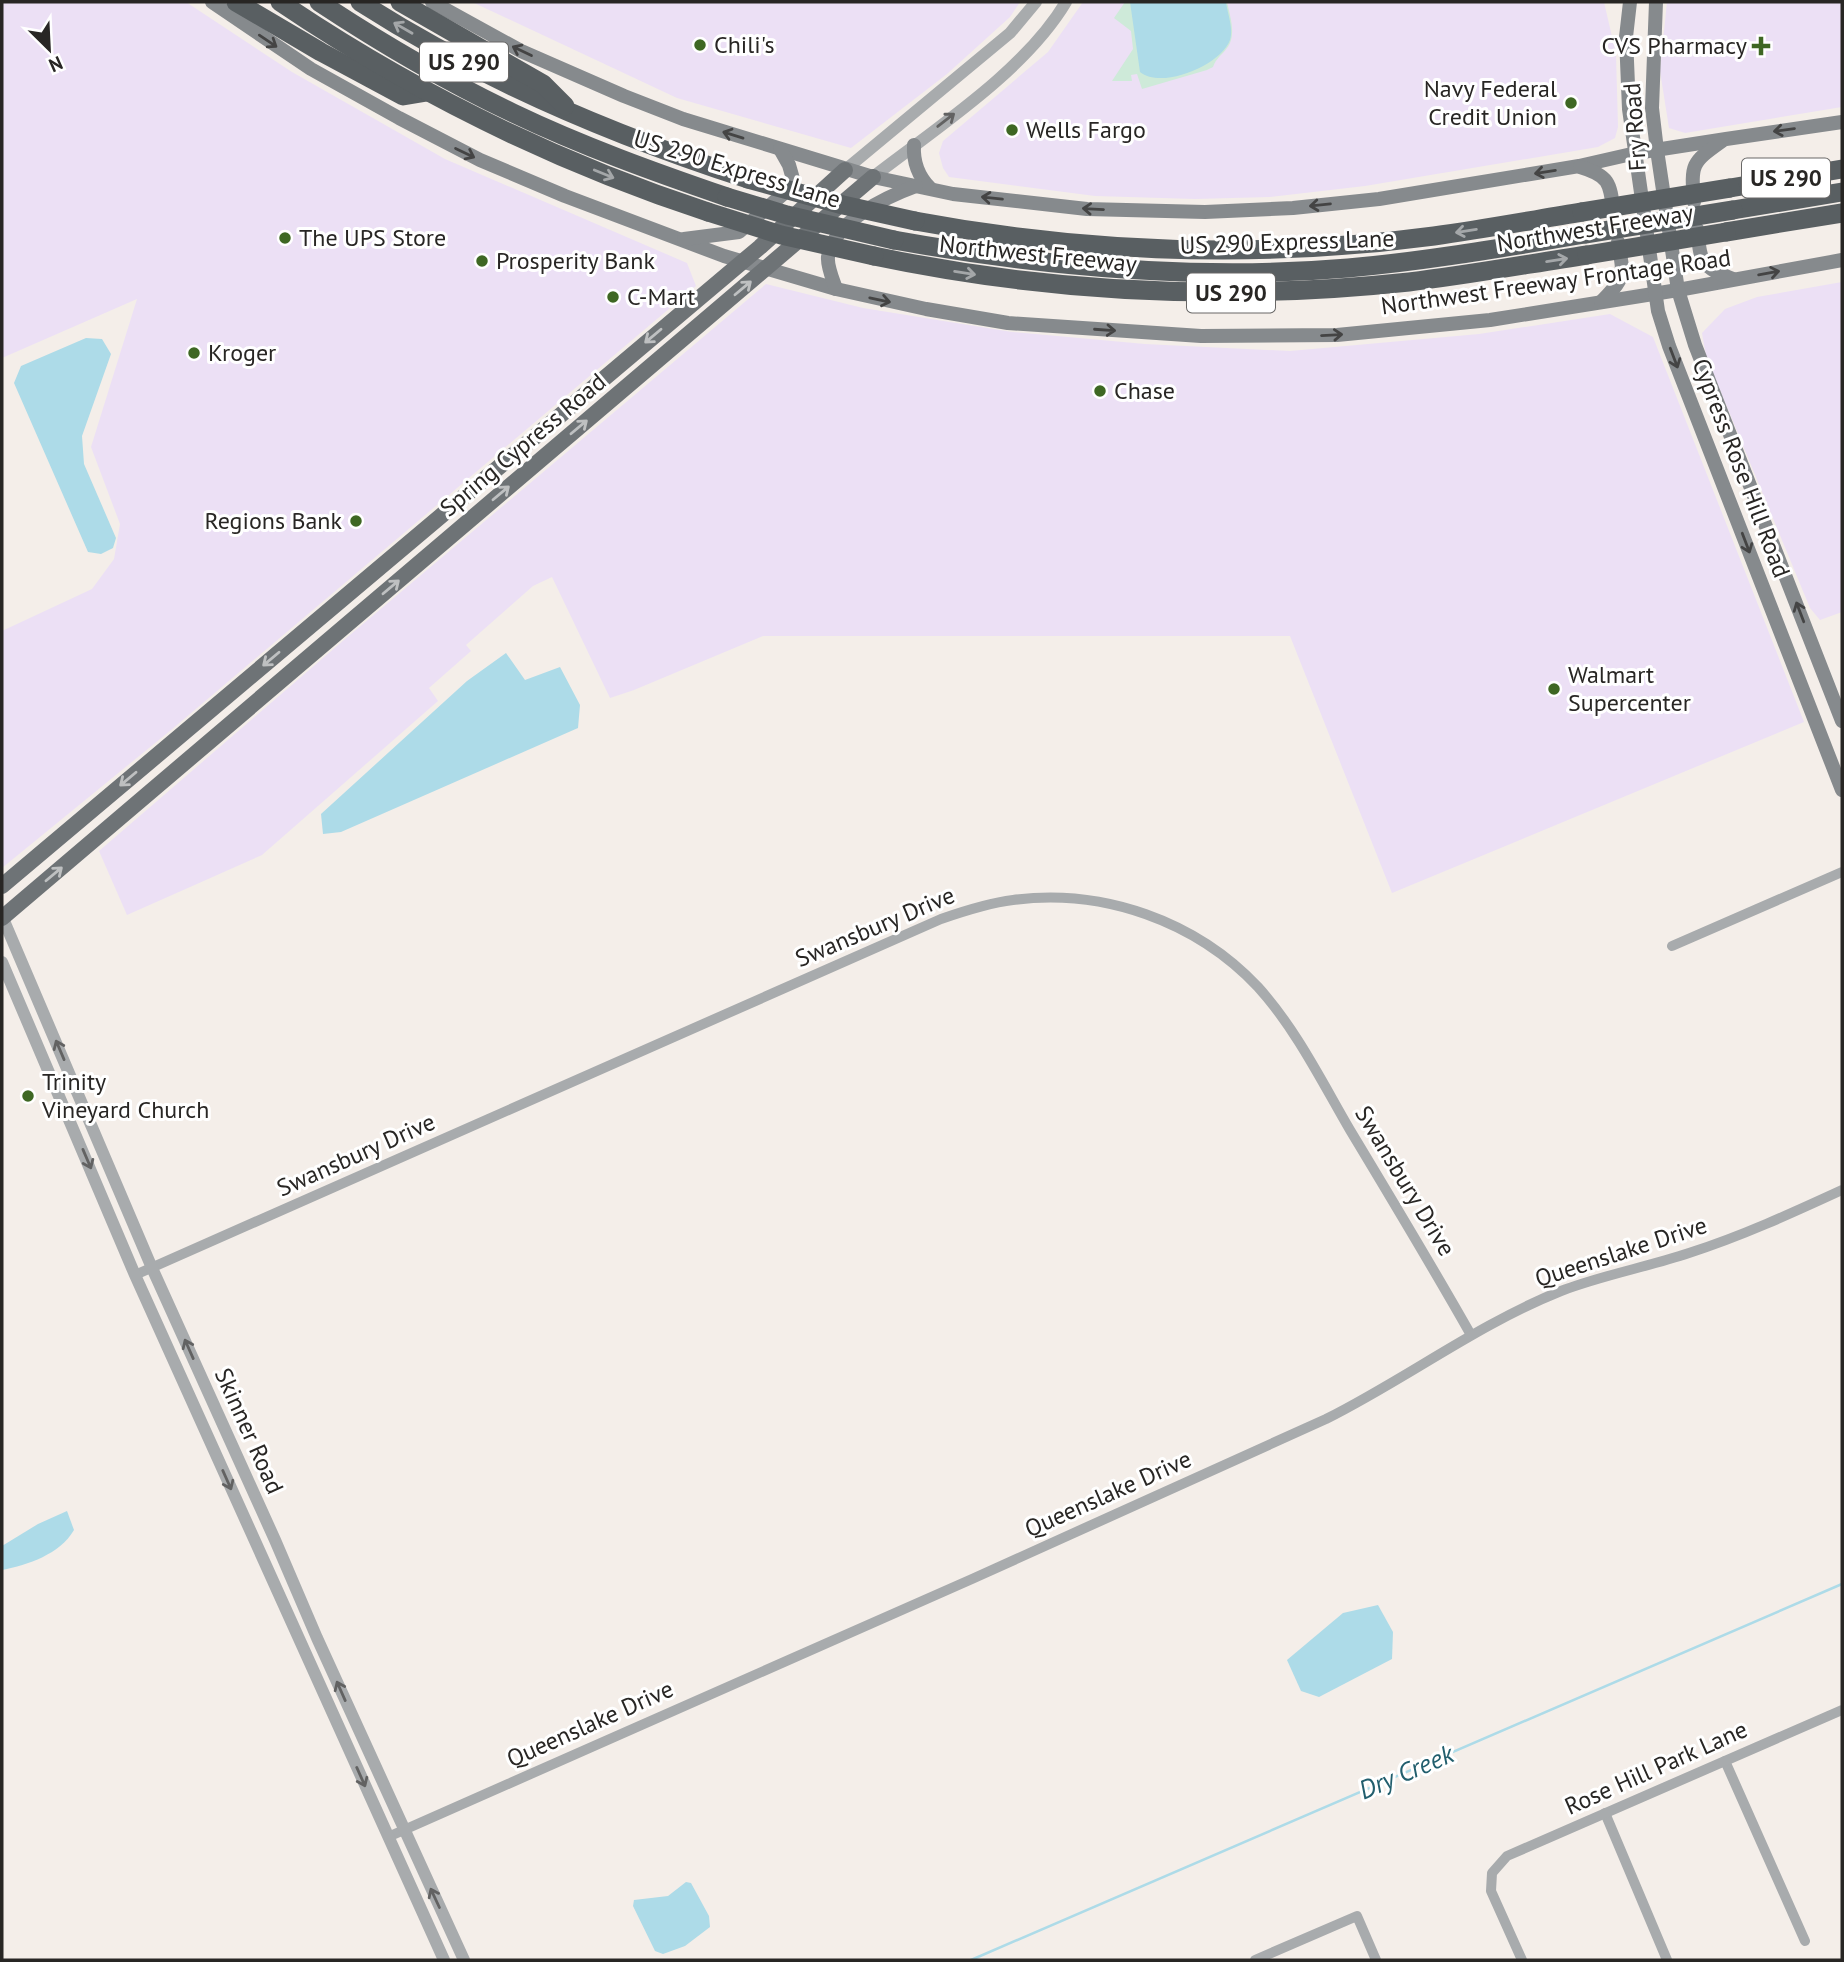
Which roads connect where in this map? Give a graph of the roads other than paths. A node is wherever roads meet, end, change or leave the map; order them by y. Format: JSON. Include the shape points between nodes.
{"nodes":[{"id":1,"x":212,"y":2,"type":"edge"},
{"id":2,"x":236,"y":2,"type":"edge"},
{"id":3,"x":280,"y":2,"type":"edge"},
{"id":4,"x":319,"y":2,"type":"edge"},
{"id":5,"x":360,"y":2,"type":"edge"},
{"id":6,"x":400,"y":2,"type":"edge"},
{"id":7,"x":432,"y":2,"type":"edge"},
{"id":8,"x":1036,"y":2,"type":"edge"},
{"id":9,"x":1066,"y":2,"type":"edge"},
{"id":10,"x":1630,"y":2,"type":"edge"},
{"id":11,"x":1656,"y":2,"type":"edge"},
{"id":12,"x":1010,"y":33,"type":"junction"},
{"id":13,"x":1027,"y":51,"type":"junction"},
{"id":14,"x":427,"y":92,"type":"junction"},
{"id":15,"x":573,"y":114,"type":"junction"},
{"id":16,"x":1842,"y":122,"type":"edge"},
{"id":17,"x":1726,"y":139,"type":"junction"},
{"id":18,"x":914,"y":145,"type":"junction"},
{"id":19,"x":780,"y":149,"type":"junction"},
{"id":20,"x":1657,"y":150,"type":"junction"},
{"id":21,"x":1636,"y":153,"type":"junction"},
{"id":22,"x":1579,"y":166,"type":"junction"},
{"id":23,"x":1842,"y":169,"type":"edge"},
{"id":24,"x":845,"y":170,"type":"junction"},
{"id":25,"x":873,"y":177,"type":"junction"},
{"id":26,"x":923,"y":187,"type":"junction"},
{"id":27,"x":1842,"y":192,"type":"edge"},
{"id":28,"x":1842,"y":212,"type":"edge"},
{"id":29,"x":682,"y":239,"type":"junction"},
{"id":30,"x":1842,"y":260,"type":"edge"},
{"id":31,"x":743,"y":261,"type":"junction"},
{"id":32,"x":767,"y":268,"type":"junction"},
{"id":33,"x":1734,"y":279,"type":"junction"},
{"id":34,"x":836,"y":289,"type":"junction"},
{"id":35,"x":1678,"y":290,"type":"junction"},
{"id":36,"x":1655,"y":293,"type":"junction"},
{"id":37,"x":1601,"y":302,"type":"junction"},
{"id":38,"x":511,"y":456,"type":"junction"},
{"id":39,"x":1744,"y":470,"type":"junction"},
{"id":40,"x":527,"y":471,"type":"junction"},
{"id":41,"x":1721,"y":480,"type":"junction"},
{"id":42,"x":323,"y":615,"type":"junction"},
{"id":43,"x":339,"y":631,"type":"junction"},
{"id":44,"x":1824,"y":676,"type":"junction"},
{"id":45,"x":1802,"y":685,"type":"junction"},
{"id":46,"x":1842,"y":721,"type":"edge"},
{"id":47,"x":180,"y":735,"type":"junction"},
{"id":48,"x":193,"y":756,"type":"junction"},
{"id":49,"x":1842,"y":789,"type":"edge"},
{"id":50,"x":1842,"y":872,"type":"edge"},
{"id":51,"x":2,"y":886,"type":"edge"},
{"id":52,"x":2,"y":917,"type":"edge"},
{"id":53,"x":1672,"y":946,"type":"dead end"},
{"id":54,"x":2,"y":961,"type":"edge"},
{"id":55,"x":92,"y":1127,"type":"junction"},
{"id":56,"x":76,"y":1134,"type":"junction"},
{"id":57,"x":1842,"y":1190,"type":"edge"},
{"id":58,"x":152,"y":1268,"type":"junction"},
{"id":59,"x":135,"y":1275,"type":"junction"},
{"id":60,"x":1471,"y":1335,"type":"junction"},
{"id":61,"x":233,"y":1448,"type":"junction"},
{"id":62,"x":216,"y":1456,"type":"junction"},
{"id":63,"x":1842,"y":1710,"type":"edge"},
{"id":64,"x":1725,"y":1761,"type":"junction"},
{"id":65,"x":1605,"y":1814,"type":"junction"},
{"id":66,"x":404,"y":1830,"type":"junction"},
{"id":67,"x":388,"y":1837,"type":"junction"},
{"id":68,"x":1805,"y":1941,"type":"dead end"},
{"id":69,"x":443,"y":1960,"type":"edge"},
{"id":70,"x":464,"y":1960,"type":"edge"},
{"id":71,"x":1255,"y":1960,"type":"edge"},
{"id":72,"x":1377,"y":1960,"type":"edge"},
{"id":73,"x":1522,"y":1960,"type":"edge"},
{"id":74,"x":1667,"y":1960,"type":"edge"}],
"edges":[{"from":1,"to":29,"type":"main road","name":"Northwest Freeway Frontage Road","one_way":true,"via":[[311,69],[462,151],[565,196]]},
{"from":2,"to":14,"type":"highway","via":[[403,96]]},
{"from":3,"to":14,"type":"highway","name":"Northwest Freeway","number":"US 290"},
{"from":4,"to":27,"type":"highway","name":"US 290 Express Lane","bridge":true,"via":[[373,38],[513,113],[629,162],[787,215],[963,253],[1123,270],[1348,268],[1432,259]]},
{"from":15,"to":5,"type":"highway","name":"Northwest Freeway","number":"US 290","one_way":true,"via":[[475,68]]},
{"from":6,"to":15,"type":"highway","via":[[543,84]]},
{"from":19,"to":7,"type":"main road","one_way":true,"via":[[624,96],[521,51]]},
{"from":8,"to":12,"type":"street","name":"Spring Cypress Road"},
{"from":9,"to":13,"type":"street","name":"Spring Cypress Road"},
{"from":10,"to":21,"type":"main road","name":"Fry Road","via":[[1626,37]]},
{"from":11,"to":20,"type":"main road","name":"Fry Road","via":[[1652,108]]},
{"from":12,"to":13,"type":"street"},
{"from":12,"to":24,"type":"street","name":"Spring Cypress Road"},
{"from":18,"to":13,"type":"street","name":"Spring Cypress Road","one_way":true},
{"from":14,"to":28,"type":"highway","name":"Northwest Freeway","number":"US 290","one_way":true,"bridge":true,"via":[[574,162],[708,212],[874,256],[1055,284],[1239,293],[1405,282]]},
{"from":23,"to":15,"type":"highway","name":"Northwest Freeway","number":"US 290","one_way":true,"bridge":true,"via":[[1434,236],[1248,250],[1161,249],[961,229],[843,205],[659,150]]},
{"from":16,"to":17,"type":"main road","one_way":true},
{"from":17,"to":20,"type":"main road"},
{"from":17,"to":33,"type":"main road","via":[[1697,159],[1692,174],[1700,258],[1713,271]]},
{"from":18,"to":25,"type":"street","name":"Spring Cypress Road"},
{"from":18,"to":26,"type":"main road"},
{"from":19,"to":24,"type":"main road"},
{"from":19,"to":29,"type":"main road","via":[[793,179],[789,190],[739,232]]},
{"from":20,"to":21,"type":"main road"},
{"from":20,"to":35,"type":"main road","name":"Fry Road"},
{"from":21,"to":22,"type":"main road"},
{"from":21,"to":36,"type":"main road","name":"Cypress Rose Hill Road"},
{"from":22,"to":26,"type":"main road","one_way":true,"via":[[1379,199],[1205,212],[1087,209]]},
{"from":22,"to":37,"type":"main road","via":[[1600,173],[1609,183],[1623,271]]},
{"from":24,"to":25,"type":"main road"},
{"from":24,"to":31,"type":"main road","name":"Spring Cypress Road"},
{"from":25,"to":26,"type":"main road"},
{"from":25,"to":32,"type":"main road","name":"Spring Cypress Road"},
{"from":26,"to":34,"type":"main road","via":[[887,196],[856,217],[834,240],[827,260]]},
{"from":29,"to":31,"type":"main road","name":"Northwest Freeway Frontage Road"},
{"from":33,"to":30,"type":"main road","name":"Northwest Freeway Frontage Road","one_way":true},
{"from":31,"to":32,"type":"main road","name":"Northwest Freeway Frontage Road"},
{"from":31,"to":38,"type":"main road","name":"Spring Cypress Road","one_way":true},
{"from":32,"to":34,"type":"main road","name":"Northwest Freeway Frontage Road"},
{"from":40,"to":32,"type":"main road","name":"Spring Cypress Road","one_way":true},
{"from":33,"to":35,"type":"main road","name":"Northwest Freeway Frontage Road"},
{"from":34,"to":37,"type":"main road","name":"Northwest Freeway Frontage Road","one_way":true,"via":[[1008,323],[1201,336],[1286,337],[1416,329]]},
{"from":35,"to":36,"type":"main road","name":"Northwest Freeway Frontage Road"},
{"from":35,"to":39,"type":"main road","name":"Cypress Rose Hill Road"},
{"from":36,"to":37,"type":"main road","name":"Northwest Freeway Frontage Road"},
{"from":36,"to":41,"type":"main road","name":"Cypress Rose Hill Road","one_way":true,"via":[[1669,346]]},
{"from":38,"to":40,"type":"main road"},
{"from":38,"to":42,"type":"main road","name":"Spring Cypress Road"},
{"from":39,"to":41,"type":"main road"},
{"from":44,"to":39,"type":"main road","name":"Cypress Rose Hill Road","one_way":true},
{"from":43,"to":40,"type":"main road","name":"Spring Cypress Road","one_way":true},
{"from":41,"to":45,"type":"main road","name":"Cypress Rose Hill Road","one_way":true},
{"from":42,"to":43,"type":"main road"},
{"from":42,"to":47,"type":"main road","name":"Spring Cypress Road","one_way":true},
{"from":43,"to":48,"type":"main road","name":"Spring Cypress Road"},
{"from":44,"to":45,"type":"main road"},
{"from":44,"to":46,"type":"main road","name":"Cypress Rose Hill Road"},
{"from":45,"to":49,"type":"main road","name":"Cypress Rose Hill Road"},
{"from":47,"to":48,"type":"main road"},
{"from":47,"to":51,"type":"main road","name":"Spring Cypress Road","one_way":true},
{"from":52,"to":48,"type":"main road","name":"Spring Cypress Road","one_way":true},
{"from":50,"to":53,"type":"street"},
{"from":55,"to":52,"type":"street","name":"Skinner Road","one_way":true},
{"from":54,"to":56,"type":"street","name":"Skinner Road"},
{"from":55,"to":56,"type":"street"},
{"from":55,"to":58,"type":"street","name":"Skinner Road"},
{"from":56,"to":59,"type":"street","name":"Skinner Road","one_way":true},
{"from":57,"to":60,"type":"street","name":"Queenslake Drive","via":[[1726,1240],[1561,1291]]},
{"from":58,"to":59,"type":"street","name":"Swansbury Drive"},
{"from":58,"to":60,"type":"street","name":"Swansbury Drive","via":[[941,919],[1013,900],[1071,898],[1140,911],[1179,928],[1220,953],[1260,989],[1316,1070]]},
{"from":61,"to":58,"type":"street","name":"Skinner Road","one_way":true},
{"from":59,"to":62,"type":"street","name":"Skinner Road"},
{"from":60,"to":66,"type":"street","name":"Queenslake Drive","via":[[1326,1419]]},
{"from":61,"to":62,"type":"street"},
{"from":66,"to":61,"type":"street","name":"Skinner Road","one_way":true},
{"from":62,"to":67,"type":"street","name":"Skinner Road","one_way":true},
{"from":63,"to":64,"type":"street","name":"Rose Hill Park Lane"},
{"from":64,"to":65,"type":"street","name":"Rose Hill Park Lane"},
{"from":64,"to":68,"type":"street"},
{"from":65,"to":73,"type":"street","name":"Rose Hill Park Lane","via":[[1507,1856],[1492,1873],[1491,1891]]},
{"from":65,"to":74,"type":"street"},
{"from":66,"to":67,"type":"street","name":"Queenslake Drive"},
{"from":70,"to":66,"type":"street","name":"Skinner Road","one_way":true},
{"from":67,"to":69,"type":"street","name":"Skinner Road"},
{"from":71,"to":72,"type":"street","via":[[1357,1916]]}]}
